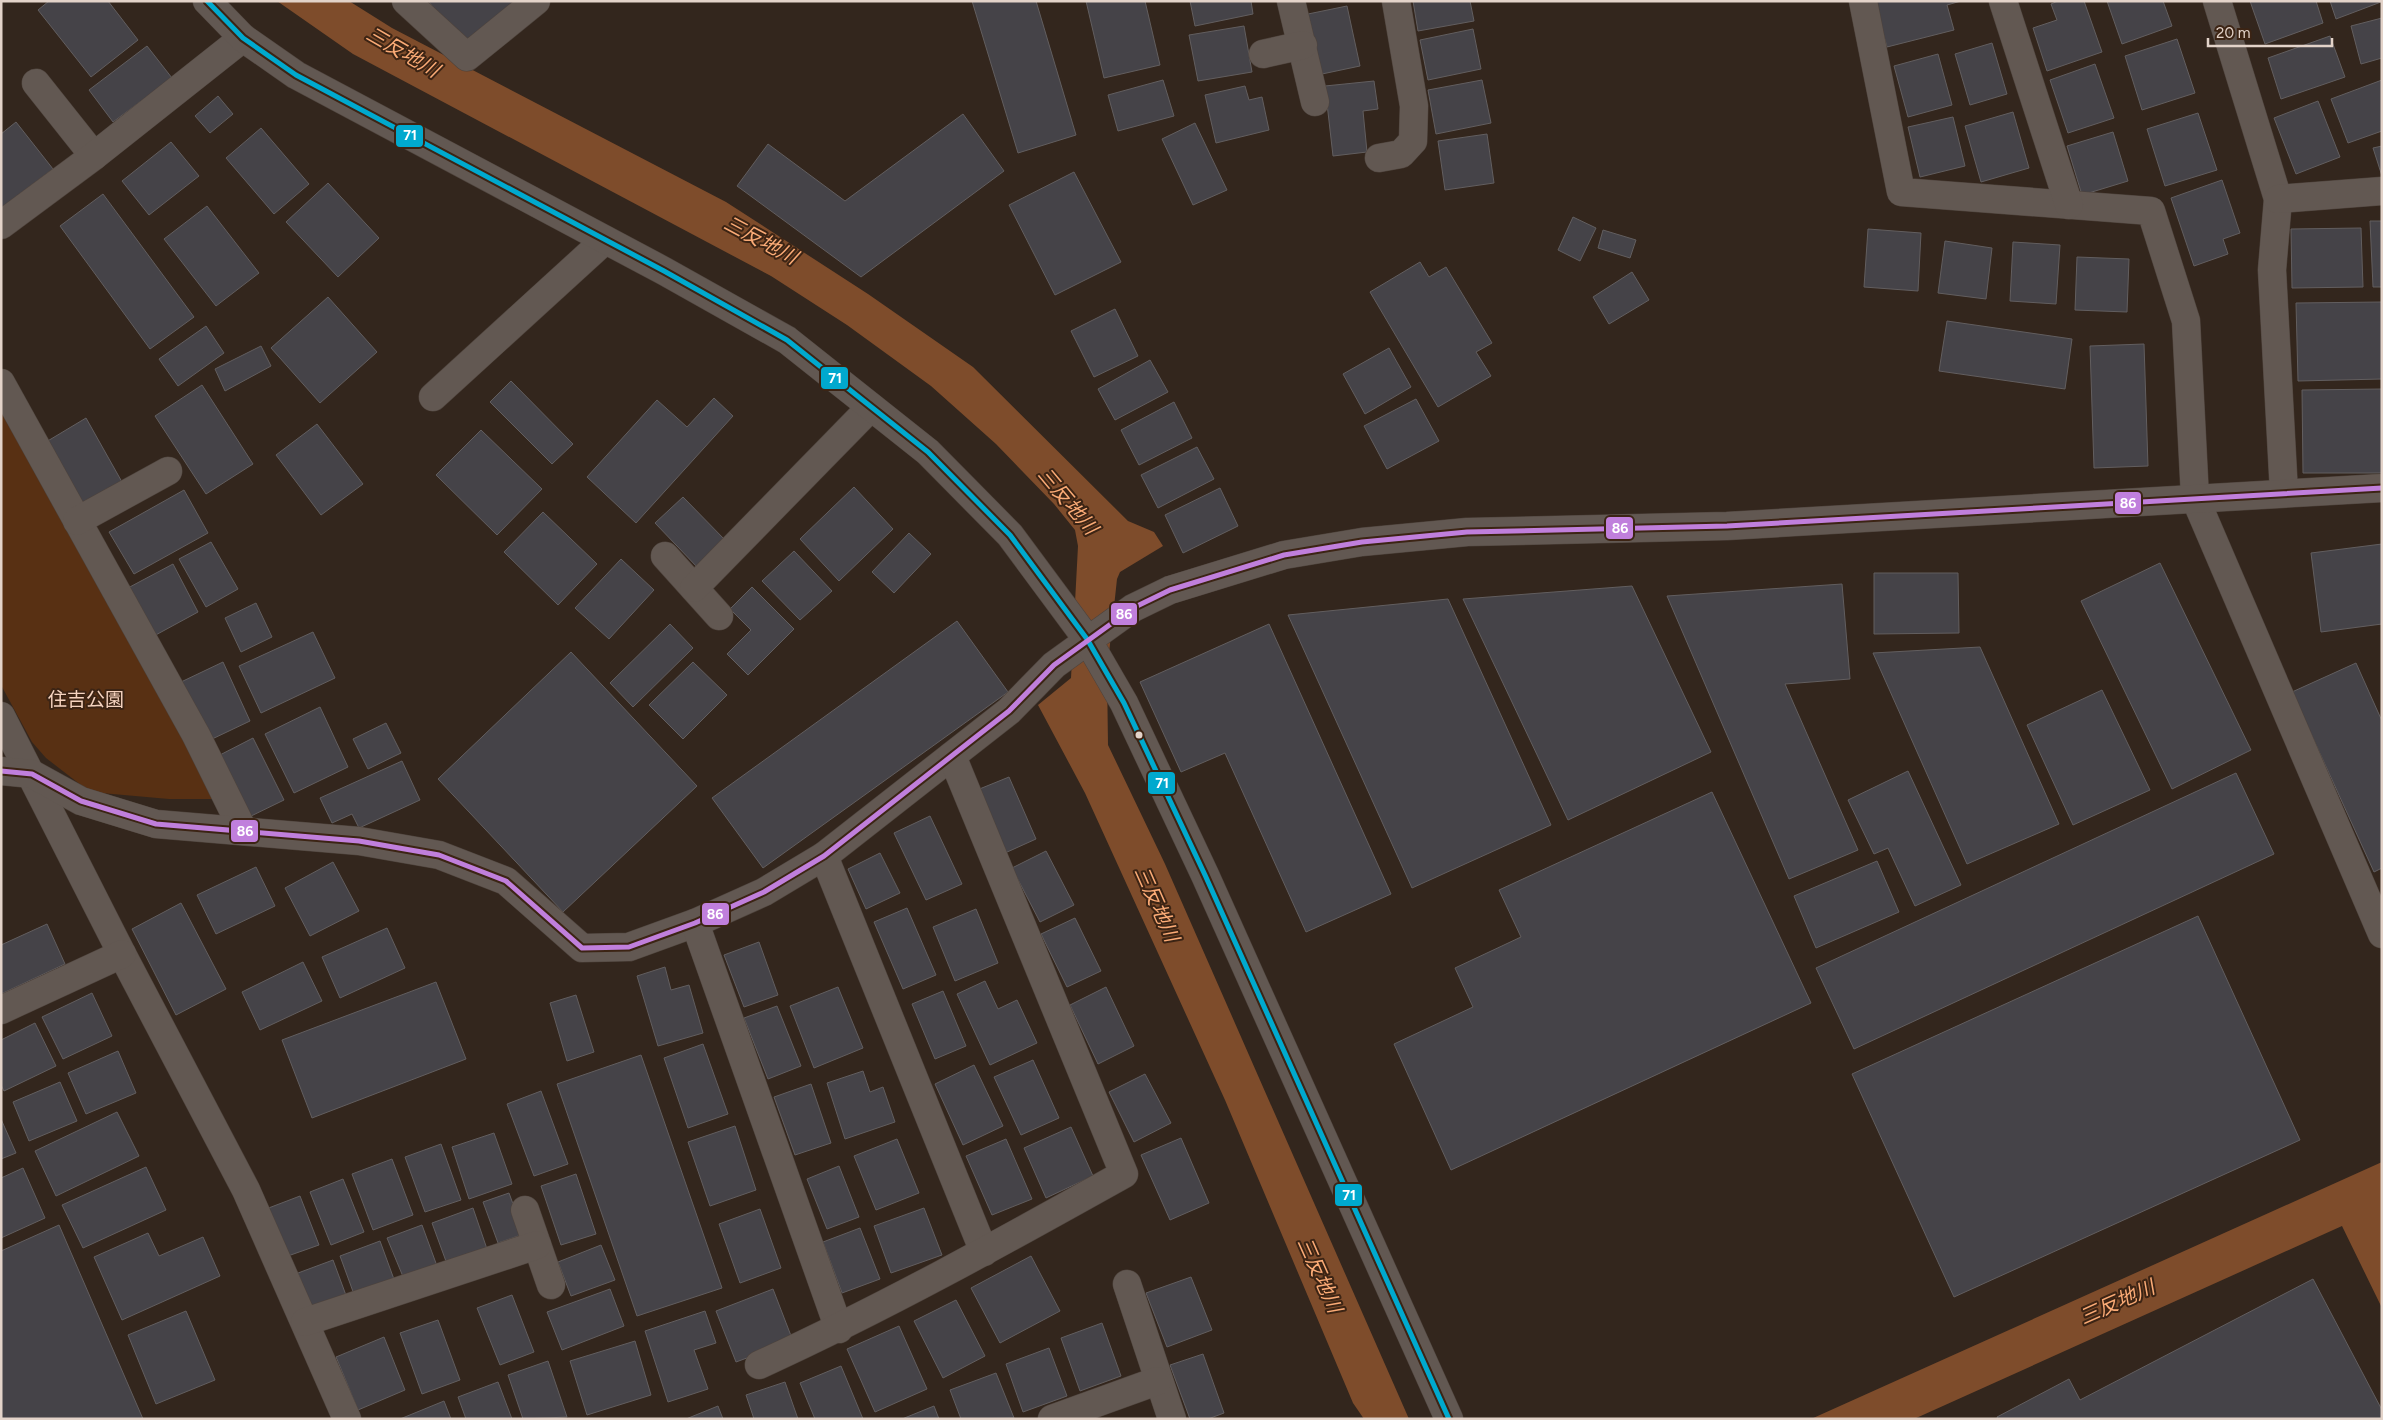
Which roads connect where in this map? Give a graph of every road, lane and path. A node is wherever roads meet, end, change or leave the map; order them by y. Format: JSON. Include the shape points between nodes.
{"nodes":[{"id":1,"x":206,"y":1,"type":"edge"},
{"id":2,"x":406,"y":1,"type":"edge"},
{"id":3,"x":536,"y":1,"type":"edge"},
{"id":4,"x":1291,"y":1,"type":"edge"},
{"id":5,"x":1396,"y":1,"type":"edge"},
{"id":6,"x":1863,"y":1,"type":"edge"},
{"id":7,"x":2003,"y":1,"type":"edge"},
{"id":8,"x":2217,"y":1,"type":"edge"},
{"id":9,"x":242,"y":38,"type":"junction"},
{"id":10,"x":1303,"y":46,"type":"junction"},
{"id":11,"x":1263,"y":54,"type":"dead end"},
{"id":12,"x":36,"y":83,"type":"dead end"},
{"id":13,"x":1314,"y":102,"type":"dead end"},
{"id":14,"x":94,"y":156,"type":"junction"},
{"id":15,"x":1379,"y":158,"type":"dead end"},
{"id":16,"x":2382,"y":191,"type":"edge"},
{"id":17,"x":2278,"y":199,"type":"junction"},
{"id":18,"x":2069,"y":204,"type":"junction"},
{"id":19,"x":1,"y":225,"type":"edge"},
{"id":20,"x":605,"y":240,"type":"junction"},
{"id":21,"x":1,"y":383,"type":"edge"},
{"id":22,"x":433,"y":397,"type":"dead end"},
{"id":23,"x":871,"y":407,"type":"junction"},
{"id":24,"x":168,"y":471,"type":"dead end"},
{"id":25,"x":2382,"y":488,"type":"edge"},
{"id":26,"x":2284,"y":493,"type":"junction"},
{"id":27,"x":2195,"y":498,"type":"junction"},
{"id":28,"x":77,"y":521,"type":"junction"},
{"id":29,"x":665,"y":556,"type":"dead end"},
{"id":30,"x":694,"y":588,"type":"junction"},
{"id":31,"x":720,"y":616,"type":"dead end"},
{"id":32,"x":1087,"y":640,"type":"junction"},
{"id":33,"x":1,"y":716,"type":"edge"},
{"id":34,"x":952,"y":756,"type":"junction"},
{"id":35,"x":1,"y":771,"type":"edge"},
{"id":36,"x":32,"y":774,"type":"junction"},
{"id":37,"x":243,"y":830,"type":"junction"},
{"id":38,"x":824,"y":856,"type":"junction"},
{"id":39,"x":695,"y":923,"type":"junction"},
{"id":40,"x":2382,"y":934,"type":"edge"},
{"id":41,"x":122,"y":954,"type":"junction"},
{"id":42,"x":1,"y":1010,"type":"edge"},
{"id":43,"x":524,"y":1210,"type":"dead end"},
{"id":44,"x":537,"y":1245,"type":"junction"},
{"id":45,"x":984,"y":1252,"type":"junction"},
{"id":46,"x":551,"y":1284,"type":"dead end"},
{"id":47,"x":1127,"y":1284,"type":"dead end"},
{"id":48,"x":305,"y":1322,"type":"junction"},
{"id":49,"x":839,"y":1329,"type":"junction"},
{"id":50,"x":759,"y":1365,"type":"dead end"},
{"id":51,"x":1158,"y":1380,"type":"junction"},
{"id":52,"x":347,"y":1419,"type":"edge"},
{"id":53,"x":1052,"y":1419,"type":"edge"},
{"id":54,"x":1172,"y":1419,"type":"edge"},
{"id":55,"x":1449,"y":1419,"type":"edge"}],
"edges":[{"from":1,"to":9,"type":"street"},
{"from":2,"to":3,"type":"street","via":[[467,57]]},
{"from":4,"to":10,"type":"street"},
{"from":5,"to":15,"type":"street","via":[[1414,106],[1413,141],[1401,154]]},
{"from":6,"to":18,"type":"street","via":[[1901,192]]},
{"from":7,"to":18,"type":"street"},
{"from":8,"to":17,"type":"street"},
{"from":9,"to":14,"type":"street"},
{"from":9,"to":20,"type":"street","via":[[296,75]]},
{"from":10,"to":11,"type":"street"},
{"from":10,"to":13,"type":"street"},
{"from":12,"to":14,"type":"street"},
{"from":14,"to":19,"type":"street"},
{"from":16,"to":17,"type":"street"},
{"from":17,"to":26,"type":"street","via":[[2272,270]]},
{"from":18,"to":27,"type":"street","via":[[2151,211],[2186,321]]},
{"from":20,"to":22,"type":"street"},
{"from":20,"to":23,"type":"street","via":[[787,340]]},
{"from":21,"to":28,"type":"street"},
{"from":23,"to":30,"type":"street"},
{"from":23,"to":32,"type":"street","via":[[928,452],[1010,535]]},
{"from":24,"to":28,"type":"street"},
{"from":25,"to":26,"type":"street"},
{"from":26,"to":27,"type":"street"},
{"from":27,"to":32,"type":"street","via":[[1727,526],[1466,532],[1362,542],[1284,555],[1170,590],[1133,608]]},
{"from":27,"to":40,"type":"street"},
{"from":28,"to":37,"type":"street","via":[[196,735]]},
{"from":29,"to":30,"type":"street"},
{"from":30,"to":31,"type":"street"},
{"from":32,"to":34,"type":"street","via":[[1054,665],[1009,711]]},
{"from":32,"to":55,"type":"street","via":[[1124,703],[1201,866]]},
{"from":33,"to":36,"type":"street"},
{"from":34,"to":38,"type":"street"},
{"from":34,"to":45,"type":"street","via":[[1124,1174]]},
{"from":35,"to":36,"type":"street"},
{"from":36,"to":37,"type":"street","via":[[81,801],[156,824]]},
{"from":36,"to":41,"type":"street"},
{"from":37,"to":39,"type":"street","via":[[359,841],[439,855],[506,881],[582,948],[628,947]]},
{"from":38,"to":39,"type":"street","via":[[764,892]]},
{"from":38,"to":45,"type":"street"},
{"from":39,"to":49,"type":"street"},
{"from":41,"to":42,"type":"street"},
{"from":41,"to":48,"type":"street","via":[[246,1190]]},
{"from":43,"to":44,"type":"street"},
{"from":44,"to":46,"type":"street"},
{"from":44,"to":48,"type":"street"},
{"from":45,"to":49,"type":"street"},
{"from":47,"to":51,"type":"street"},
{"from":48,"to":52,"type":"street"},
{"from":49,"to":50,"type":"street"},
{"from":51,"to":53,"type":"street"},
{"from":51,"to":54,"type":"street"}]}
